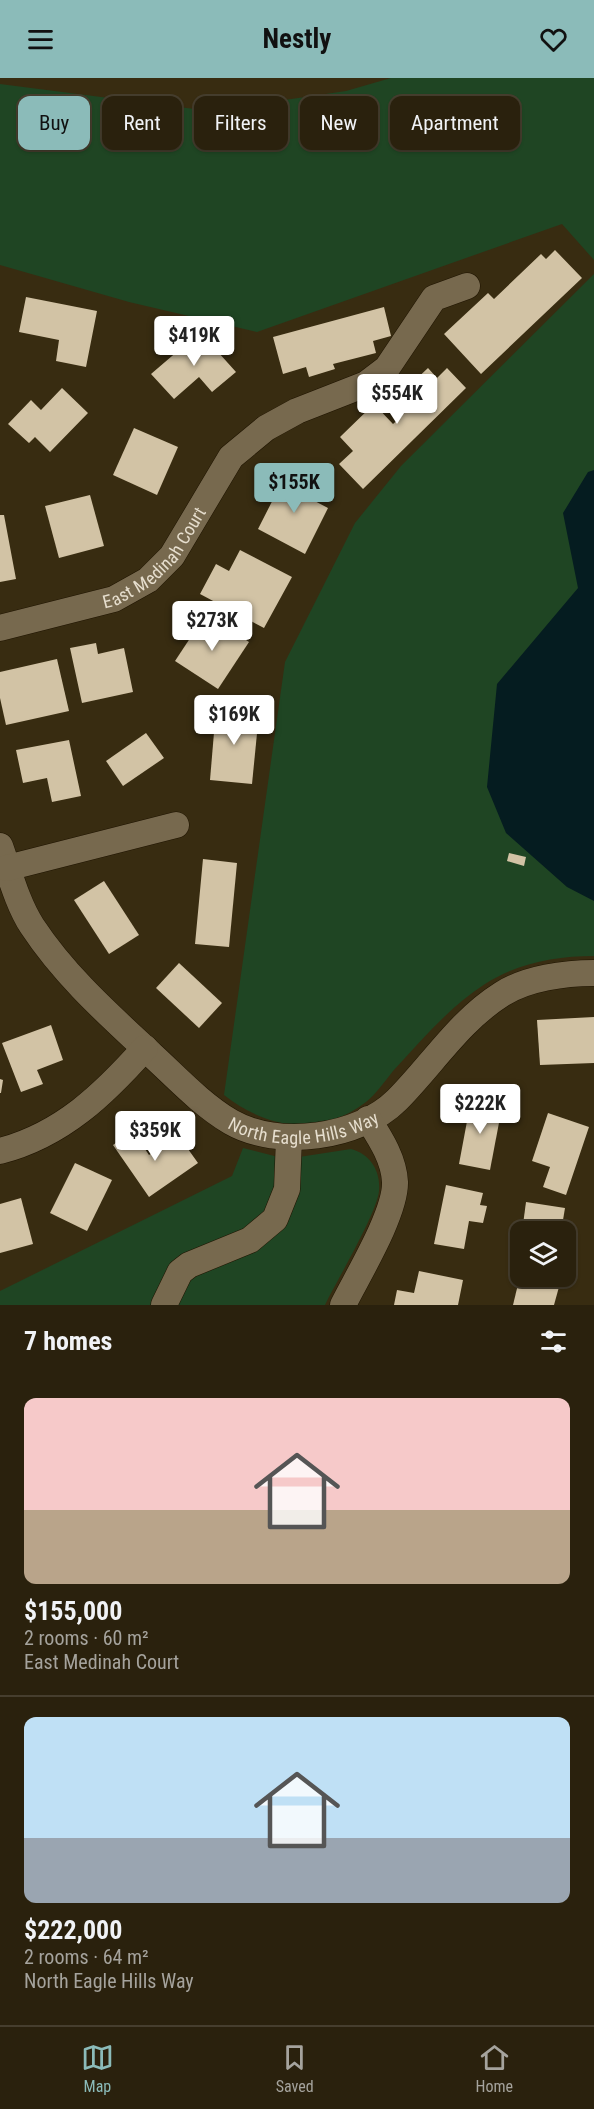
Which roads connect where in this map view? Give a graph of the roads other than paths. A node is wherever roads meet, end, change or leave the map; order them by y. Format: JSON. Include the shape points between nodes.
{"nodes":[{"id":1,"x":467,"y":286,"type":"dead end"},
{"id":2,"x":0,"y":628,"type":"edge"},
{"id":3,"x":176,"y":825,"type":"dead end"},
{"id":4,"x":4,"y":857,"type":"edge"},
{"id":5,"x":594,"y":973,"type":"edge"},
{"id":6,"x":145,"y":1048,"type":"junction"},
{"id":7,"x":368,"y":1119,"type":"junction"},
{"id":8,"x":289,"y":1138,"type":"junction"},
{"id":9,"x":0,"y":1151,"type":"edge"},
{"id":10,"x":164,"y":1305,"type":"edge"},
{"id":11,"x":343,"y":1305,"type":"edge"}],
"edges":[{"from":1,"to":2,"type":"street","name":"East Medinah Court","via":[[434,298],[387,368],[366,384],[297,411],[266,428],[231,457],[172,556],[148,580],[114,599]]},
{"from":3,"to":4,"type":"street","name":"North Eagle Hills Way"},
{"from":4,"to":6,"type":"street","name":"North Eagle Hills Way","via":[[31,924],[82,989]]},
{"from":5,"to":7,"type":"street","name":"North Eagle Hills Way","via":[[542,979],[503,993],[459,1029],[395,1101]]},
{"from":6,"to":8,"type":"street","name":"North Eagle Hills Way","via":[[232,1123]]},
{"from":6,"to":9,"type":"street","via":[[82,1112],[18,1146]]},
{"from":7,"to":8,"type":"street","name":"North Eagle Hills Way","via":[[317,1136]]},
{"from":7,"to":11,"type":"street","via":[[391,1162],[395,1181],[393,1202]]},
{"from":8,"to":10,"type":"street","via":[[287,1189],[275,1219],[250,1240],[189,1265],[180,1272]]}]}
